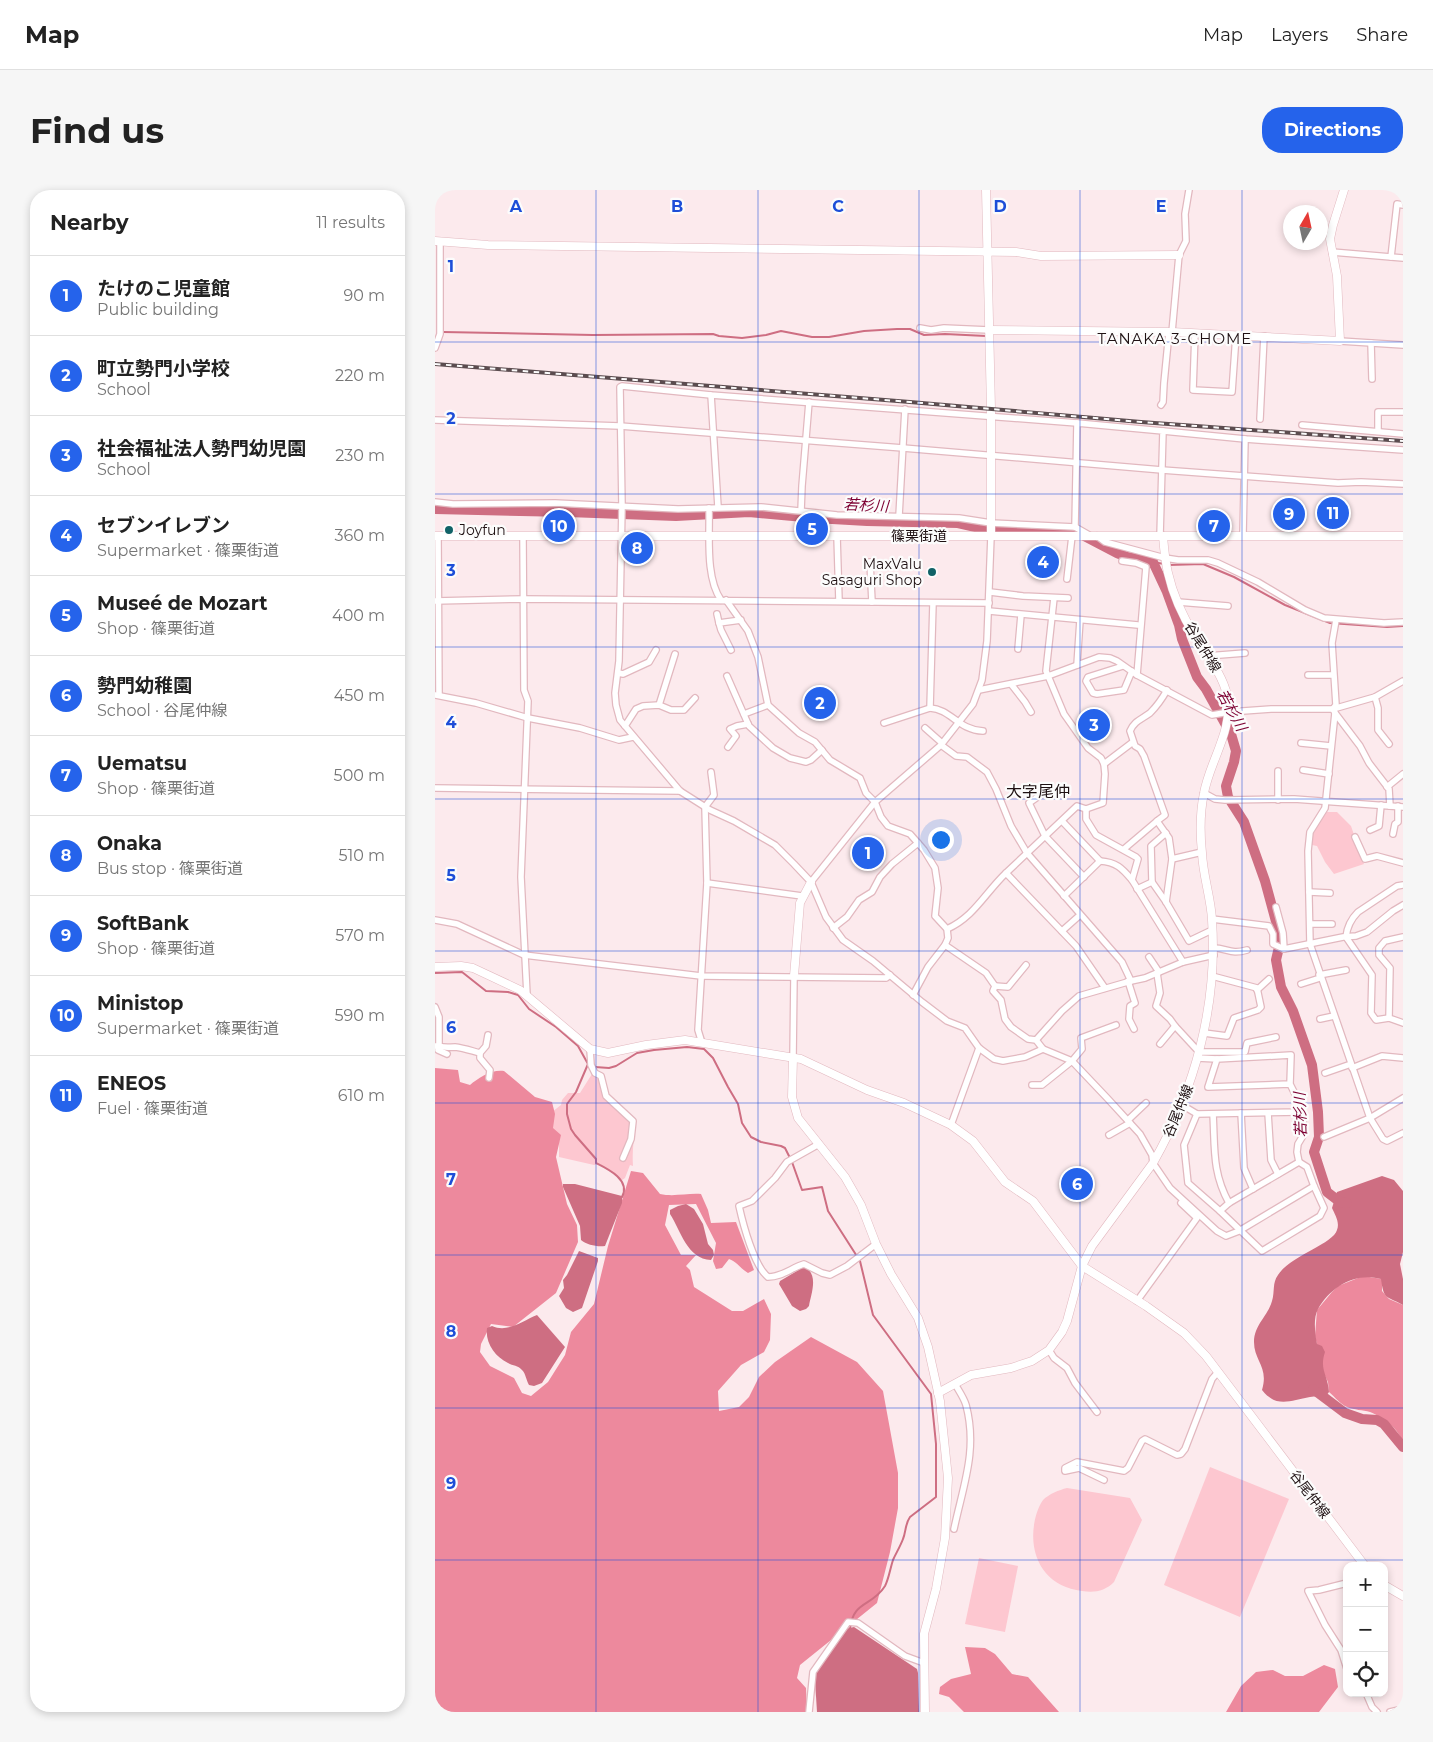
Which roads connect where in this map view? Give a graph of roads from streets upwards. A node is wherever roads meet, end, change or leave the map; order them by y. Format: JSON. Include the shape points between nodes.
{"nodes":[{"id":1,"x":987,"y":190,"type":"edge"},
{"id":2,"x":1189,"y":190,"type":"edge"},
{"id":3,"x":1344,"y":190,"type":"edge"},
{"id":4,"x":1403,"y":205,"type":"edge"},
{"id":5,"x":438,"y":242,"type":"edge"},
{"id":6,"x":1332,"y":252,"type":"junction"},
{"id":7,"x":988,"y":253,"type":"junction"},
{"id":8,"x":1179,"y":255,"type":"junction"},
{"id":9,"x":1391,"y":257,"type":"junction"},
{"id":10,"x":1403,"y":258,"type":"edge"},
{"id":11,"x":920,"y":328,"type":"dead end"},
{"id":12,"x":989,"y":330,"type":"junction"},
{"id":13,"x":1171,"y":332,"type":"junction"},
{"id":14,"x":1195,"y":333,"type":"junction"},
{"id":15,"x":1236,"y":335,"type":"junction"},
{"id":16,"x":1264,"y":336,"type":"junction"},
{"id":17,"x":1340,"y":341,"type":"junction"},
{"id":18,"x":1371,"y":343,"type":"junction"},
{"id":19,"x":1403,"y":345,"type":"edge"},
{"id":20,"x":435,"y":348,"type":"edge"},
{"id":21,"x":1372,"y":379,"type":"dead end"},
{"id":22,"x":711,"y":395,"type":"junction"},
{"id":23,"x":809,"y":402,"type":"junction"},
{"id":24,"x":1161,"y":405,"type":"dead end"},
{"id":25,"x":905,"y":409,"type":"junction"},
{"id":26,"x":1403,"y":412,"type":"edge"},
{"id":27,"x":991,"y":416,"type":"junction"},
{"id":28,"x":1260,"y":419,"type":"dead end"},
{"id":29,"x":435,"y":420,"type":"edge"},
{"id":30,"x":1077,"y":423,"type":"junction"},
{"id":31,"x":1302,"y":425,"type":"dead end"},
{"id":32,"x":620,"y":426,"type":"junction"},
{"id":33,"x":1163,"y":431,"type":"junction"},
{"id":34,"x":1378,"y":432,"type":"junction"},
{"id":35,"x":714,"y":434,"type":"junction"},
{"id":36,"x":1403,"y":434,"type":"edge"},
{"id":37,"x":1245,"y":439,"type":"junction"},
{"id":38,"x":806,"y":441,"type":"junction"},
{"id":39,"x":903,"y":448,"type":"junction"},
{"id":40,"x":1403,"y":450,"type":"edge"},
{"id":41,"x":991,"y":456,"type":"junction"},
{"id":42,"x":1076,"y":463,"type":"junction"},
{"id":43,"x":1161,"y":470,"type":"junction"},
{"id":44,"x":1245,"y":476,"type":"junction"},
{"id":45,"x":1403,"y":484,"type":"edge"},
{"id":46,"x":435,"y":502,"type":"edge"},
{"id":47,"x":622,"y":506,"type":"junction"},
{"id":48,"x":718,"y":507,"type":"junction"},
{"id":49,"x":709,"y":508,"type":"junction"},
{"id":50,"x":801,"y":512,"type":"junction"},
{"id":51,"x":899,"y":516,"type":"junction"},
{"id":52,"x":1075,"y":527,"type":"junction"},
{"id":53,"x":991,"y":530,"type":"junction"},
{"id":54,"x":1243,"y":535,"type":"junction"},
{"id":55,"x":436,"y":536,"type":"edge"},
{"id":56,"x":523,"y":536,"type":"junction"},
{"id":57,"x":710,"y":536,"type":"junction"},
{"id":58,"x":837,"y":536,"type":"junction"},
{"id":59,"x":1073,"y":536,"type":"junction"},
{"id":60,"x":1091,"y":536,"type":"junction"},
{"id":61,"x":1162,"y":536,"type":"junction"},
{"id":62,"x":1403,"y":536,"type":"edge"},
{"id":63,"x":620,"y":537,"type":"junction"},
{"id":64,"x":1131,"y":550,"type":"junction"},
{"id":65,"x":1165,"y":558,"type":"junction"},
{"id":66,"x":1122,"y":561,"type":"dead end"},
{"id":67,"x":869,"y":562,"type":"dead end"},
{"id":68,"x":1130,"y":562,"type":"junction"},
{"id":69,"x":1067,"y":579,"type":"dead end"},
{"id":70,"x":990,"y":592,"type":"junction"},
{"id":71,"x":1054,"y":598,"type":"junction"},
{"id":72,"x":1068,"y":598,"type":"dead end"},
{"id":73,"x":524,"y":599,"type":"junction"},
{"id":74,"x":723,"y":600,"type":"junction"},
{"id":75,"x":437,"y":601,"type":"edge"},
{"id":76,"x":620,"y":601,"type":"junction"},
{"id":77,"x":839,"y":601,"type":"junction"},
{"id":78,"x":872,"y":602,"type":"junction"},
{"id":79,"x":1178,"y":602,"type":"junction"},
{"id":80,"x":933,"y":603,"type":"junction"},
{"id":81,"x":989,"y":603,"type":"junction"},
{"id":82,"x":1228,"y":606,"type":"dead end"},
{"id":83,"x":989,"y":611,"type":"junction"},
{"id":84,"x":717,"y":614,"type":"dead end"},
{"id":85,"x":1021,"y":615,"type":"junction"},
{"id":86,"x":1052,"y":618,"type":"junction"},
{"id":87,"x":741,"y":620,"type":"junction"},
{"id":88,"x":1080,"y":620,"type":"junction"},
{"id":89,"x":1336,"y":620,"type":"junction"},
{"id":90,"x":1403,"y":622,"type":"edge"},
{"id":91,"x":719,"y":623,"type":"junction"},
{"id":92,"x":1138,"y":625,"type":"dead end"},
{"id":93,"x":1018,"y":649,"type":"dead end"},
{"id":94,"x":656,"y":650,"type":"dead end"},
{"id":95,"x":731,"y":650,"type":"dead end"},
{"id":96,"x":1245,"y":653,"type":"dead end"},
{"id":97,"x":675,"y":654,"type":"dead end"},
{"id":98,"x":1207,"y":656,"type":"junction"},
{"id":99,"x":1077,"y":665,"type":"junction"},
{"id":100,"x":1123,"y":666,"type":"junction"},
{"id":101,"x":618,"y":673,"type":"junction"},
{"id":102,"x":1134,"y":673,"type":"junction"},
{"id":103,"x":1333,"y":674,"type":"junction"},
{"id":104,"x":1308,"y":675,"type":"dead end"},
{"id":105,"x":727,"y":676,"type":"dead end"},
{"id":106,"x":1048,"y":676,"type":"junction"},
{"id":107,"x":1403,"y":681,"type":"edge"},
{"id":108,"x":1011,"y":684,"type":"junction"},
{"id":109,"x":979,"y":690,"type":"junction"},
{"id":110,"x":1167,"y":690,"type":"junction"},
{"id":111,"x":437,"y":695,"type":"edge"},
{"id":112,"x":1375,"y":697,"type":"junction"},
{"id":113,"x":695,"y":698,"type":"dead end"},
{"id":114,"x":659,"y":705,"type":"junction"},
{"id":115,"x":768,"y":705,"type":"junction"},
{"id":116,"x":930,"y":708,"type":"junction"},
{"id":117,"x":1334,"y":711,"type":"junction"},
{"id":118,"x":1031,"y":712,"type":"dead end"},
{"id":119,"x":744,"y":714,"type":"junction"},
{"id":120,"x":1227,"y":715,"type":"junction"},
{"id":121,"x":527,"y":718,"type":"junction"},
{"id":122,"x":884,"y":722,"type":"dead end"},
{"id":123,"x":748,"y":724,"type":"junction"},
{"id":124,"x":959,"y":724,"type":"junction"},
{"id":125,"x":625,"y":726,"type":"junction"},
{"id":126,"x":925,"y":728,"type":"dead end"},
{"id":127,"x":983,"y":731,"type":"dead end"},
{"id":128,"x":633,"y":737,"type":"junction"},
{"id":129,"x":1133,"y":742,"type":"junction"},
{"id":130,"x":1301,"y":743,"type":"dead end"},
{"id":131,"x":942,"y":744,"type":"junction"},
{"id":132,"x":1389,"y":744,"type":"dead end"},
{"id":133,"x":1331,"y":746,"type":"junction"},
{"id":134,"x":728,"y":747,"type":"dead end"},
{"id":135,"x":822,"y":750,"type":"junction"},
{"id":136,"x":1103,"y":764,"type":"junction"},
{"id":137,"x":1303,"y":770,"type":"dead end"},
{"id":138,"x":1278,"y":771,"type":"dead end"},
{"id":139,"x":711,"y":772,"type":"dead end"},
{"id":140,"x":1329,"y":774,"type":"junction"},
{"id":141,"x":1403,"y":774,"type":"edge"},
{"id":142,"x":1387,"y":787,"type":"junction"},
{"id":143,"x":435,"y":788,"type":"edge"},
{"id":144,"x":524,"y":788,"type":"junction"},
{"id":145,"x":1049,"y":788,"type":"dead end"},
{"id":146,"x":680,"y":791,"type":"junction"},
{"id":147,"x":1203,"y":793,"type":"junction"},
{"id":148,"x":1278,"y":800,"type":"junction"},
{"id":149,"x":875,"y":802,"type":"junction"},
{"id":150,"x":1326,"y":802,"type":"junction"},
{"id":151,"x":1381,"y":805,"type":"junction"},
{"id":152,"x":1390,"y":806,"type":"junction"},
{"id":153,"x":705,"y":807,"type":"junction"},
{"id":154,"x":1401,"y":807,"type":"edge"},
{"id":155,"x":1086,"y":809,"type":"junction"},
{"id":156,"x":1062,"y":821,"type":"junction"},
{"id":157,"x":1157,"y":821,"type":"junction"},
{"id":158,"x":1370,"y":830,"type":"dead end"},
{"id":159,"x":1166,"y":832,"type":"junction"},
{"id":160,"x":1393,"y":834,"type":"dead end"},
{"id":161,"x":1045,"y":836,"type":"junction"},
{"id":162,"x":1355,"y":837,"type":"dead end"},
{"id":163,"x":918,"y":843,"type":"junction"},
{"id":164,"x":1124,"y":849,"type":"junction"},
{"id":165,"x":1201,"y":852,"type":"junction"},
{"id":166,"x":1027,"y":853,"type":"junction"},
{"id":167,"x":1172,"y":859,"type":"junction"},
{"id":168,"x":1100,"y":861,"type":"junction"},
{"id":169,"x":1403,"y":863,"type":"edge"},
{"id":170,"x":1006,"y":873,"type":"junction"},
{"id":171,"x":1084,"y":877,"type":"junction"},
{"id":172,"x":1132,"y":880,"type":"junction"},
{"id":173,"x":811,"y":882,"type":"junction"},
{"id":174,"x":1152,"y":882,"type":"junction"},
{"id":175,"x":707,"y":883,"type":"junction"},
{"id":176,"x":1403,"y":885,"type":"edge"},
{"id":177,"x":1137,"y":889,"type":"junction"},
{"id":178,"x":1309,"y":892,"type":"junction"},
{"id":179,"x":1330,"y":893,"type":"dead end"},
{"id":180,"x":802,"y":896,"type":"junction"},
{"id":181,"x":1064,"y":896,"type":"junction"},
{"id":182,"x":1166,"y":902,"type":"junction"},
{"id":183,"x":1403,"y":905,"type":"edge"},
{"id":184,"x":1276,"y":907,"type":"dead end"},
{"id":185,"x":1080,"y":915,"type":"junction"},
{"id":186,"x":1212,"y":919,"type":"junction"},
{"id":187,"x":435,"y":920,"type":"edge"},
{"id":188,"x":1310,"y":924,"type":"junction"},
{"id":189,"x":1332,"y":924,"type":"dead end"},
{"id":190,"x":833,"y":928,"type":"junction"},
{"id":191,"x":947,"y":929,"type":"junction"},
{"id":192,"x":1213,"y":930,"type":"junction"},
{"id":193,"x":1062,"y":931,"type":"junction"},
{"id":194,"x":1346,"y":937,"type":"junction"},
{"id":195,"x":1403,"y":937,"type":"edge"},
{"id":196,"x":1310,"y":944,"type":"junction"},
{"id":197,"x":945,"y":945,"type":"junction"},
{"id":198,"x":1284,"y":949,"type":"junction"},
{"id":199,"x":1247,"y":950,"type":"dead end"},
{"id":200,"x":1213,"y":952,"type":"junction"},
{"id":201,"x":525,"y":955,"type":"junction"},
{"id":202,"x":1149,"y":957,"type":"dead end"},
{"id":203,"x":1183,"y":962,"type":"junction"},
{"id":204,"x":1027,"y":965,"type":"dead end"},
{"id":205,"x":435,"y":967,"type":"edge"},
{"id":206,"x":1347,"y":970,"type":"dead end"},
{"id":207,"x":1158,"y":973,"type":"junction"},
{"id":208,"x":890,"y":975,"type":"junction"},
{"id":209,"x":701,"y":976,"type":"junction"},
{"id":210,"x":794,"y":976,"type":"junction"},
{"id":211,"x":1212,"y":976,"type":"junction"},
{"id":212,"x":1320,"y":976,"type":"junction"},
{"id":213,"x":1269,"y":979,"type":"dead end"},
{"id":214,"x":1129,"y":981,"type":"junction"},
{"id":215,"x":1301,"y":984,"type":"dead end"},
{"id":216,"x":995,"y":986,"type":"junction"},
{"id":217,"x":1105,"y":988,"type":"junction"},
{"id":218,"x":1257,"y":990,"type":"junction"},
{"id":219,"x":527,"y":995,"type":"junction"},
{"id":220,"x":913,"y":995,"type":"junction"},
{"id":221,"x":435,"y":1007,"type":"edge"},
{"id":222,"x":1334,"y":1016,"type":"junction"},
{"id":223,"x":1389,"y":1018,"type":"junction"},
{"id":224,"x":1320,"y":1019,"type":"dead end"},
{"id":225,"x":1403,"y":1023,"type":"edge"},
{"id":226,"x":1116,"y":1025,"type":"dead end"},
{"id":227,"x":1175,"y":1026,"type":"junction"},
{"id":228,"x":1134,"y":1029,"type":"dead end"},
{"id":229,"x":1204,"y":1033,"type":"junction"},
{"id":230,"x":488,"y":1035,"type":"dead end"},
{"id":231,"x":1276,"y":1037,"type":"dead end"},
{"id":232,"x":1037,"y":1040,"type":"junction"},
{"id":233,"x":702,"y":1043,"type":"junction"},
{"id":234,"x":1160,"y":1044,"type":"dead end"},
{"id":235,"x":437,"y":1046,"type":"edge"},
{"id":236,"x":979,"y":1048,"type":"junction"},
{"id":237,"x":590,"y":1049,"type":"junction"},
{"id":238,"x":1043,"y":1049,"type":"junction"},
{"id":239,"x":480,"y":1053,"type":"junction"},
{"id":240,"x":447,"y":1054,"type":"dead end"},
{"id":241,"x":1198,"y":1055,"type":"junction"},
{"id":242,"x":793,"y":1058,"type":"junction"},
{"id":243,"x":1403,"y":1058,"type":"edge"},
{"id":244,"x":1217,"y":1059,"type":"junction"},
{"id":245,"x":1072,"y":1061,"type":"junction"},
{"id":246,"x":1351,"y":1066,"type":"junction"},
{"id":247,"x":1325,"y":1073,"type":"dead end"},
{"id":248,"x":489,"y":1078,"type":"dead end"},
{"id":249,"x":1290,"y":1084,"type":"junction"},
{"id":250,"x":1032,"y":1085,"type":"dead end"},
{"id":251,"x":1403,"y":1098,"type":"edge"},
{"id":252,"x":1146,"y":1103,"type":"dead end"},
{"id":253,"x":1182,"y":1105,"type":"junction"},
{"id":254,"x":1300,"y":1112,"type":"junction"},
{"id":255,"x":1241,"y":1113,"type":"junction"},
{"id":256,"x":1268,"y":1113,"type":"junction"},
{"id":257,"x":1197,"y":1114,"type":"junction"},
{"id":258,"x":1213,"y":1114,"type":"junction"},
{"id":259,"x":1370,"y":1118,"type":"junction"},
{"id":260,"x":1129,"y":1122,"type":"junction"},
{"id":261,"x":951,"y":1125,"type":"junction"},
{"id":262,"x":1109,"y":1135,"type":"dead end"},
{"id":263,"x":1402,"y":1135,"type":"edge"},
{"id":264,"x":1324,"y":1137,"type":"dead end"},
{"id":265,"x":819,"y":1144,"type":"junction"},
{"id":266,"x":623,"y":1158,"type":"dead end"},
{"id":267,"x":1299,"y":1162,"type":"junction"},
{"id":268,"x":1153,"y":1163,"type":"junction"},
{"id":269,"x":1278,"y":1174,"type":"junction"},
{"id":270,"x":1314,"y":1186,"type":"junction"},
{"id":271,"x":1170,"y":1188,"type":"junction"},
{"id":272,"x":1253,"y":1189,"type":"junction"},
{"id":273,"x":1229,"y":1204,"type":"junction"},
{"id":274,"x":1220,"y":1211,"type":"junction"},
{"id":275,"x":1239,"y":1231,"type":"junction"},
{"id":276,"x":876,"y":1244,"type":"junction"},
{"id":277,"x":1082,"y":1266,"type":"junction"},
{"id":278,"x":1137,"y":1301,"type":"junction"},
{"id":279,"x":1049,"y":1350,"type":"junction"},
{"id":280,"x":1218,"y":1372,"type":"junction"},
{"id":281,"x":955,"y":1384,"type":"junction"},
{"id":282,"x":938,"y":1394,"type":"junction"},
{"id":283,"x":1097,"y":1412,"type":"dead end"},
{"id":284,"x":1104,"y":1480,"type":"dead end"},
{"id":285,"x":953,"y":1529,"type":"dead end"},
{"id":286,"x":1362,"y":1562,"type":"edge"},
{"id":287,"x":1343,"y":1584,"type":"edge"},
{"id":288,"x":1388,"y":1587,"type":"edge"},
{"id":289,"x":1403,"y":1596,"type":"edge"},
{"id":290,"x":1343,"y":1656,"type":"edge"},
{"id":291,"x":924,"y":1663,"type":"junction"},
{"id":292,"x":1368,"y":1697,"type":"edge"},
{"id":293,"x":1403,"y":1709,"type":"edge"},
{"id":294,"x":809,"y":1712,"type":"edge"},
{"id":295,"x":925,"y":1712,"type":"edge"},
{"id":296,"x":1377,"y":1712,"type":"edge"},
{"id":297,"x":1390,"y":1712,"type":"edge"}],
"edges":[{"from":1,"to":7,"type":"street"},
{"from":2,"to":8,"type":"street","via":[[1185,214],[1186,241]]},
{"from":3,"to":6,"type":"street","via":[[1330,238]]},
{"from":4,"to":9,"type":"street","via":[[1397,204]]},
{"from":5,"to":7,"type":"street"},
{"from":5,"to":20,"type":"street","via":[[440,334]]},
{"from":6,"to":9,"type":"street"},
{"from":6,"to":17,"type":"street","via":[[1337,276]]},
{"from":7,"to":8,"type":"street"},
{"from":7,"to":12,"type":"street"},
{"from":8,"to":13,"type":"street"},
{"from":9,"to":10,"type":"street"},
{"from":11,"to":12,"type":"street"},
{"from":12,"to":13,"type":"street"},
{"from":12,"to":27,"type":"street"},
{"from":13,"to":14,"type":"street"},
{"from":13,"to":24,"type":"street"},
{"from":14,"to":15,"type":"street"},
{"from":14,"to":15,"type":"street","via":[[1193,390],[1233,392]]},
{"from":15,"to":16,"type":"street"},
{"from":16,"to":17,"type":"street"},
{"from":16,"to":28,"type":"street"},
{"from":17,"to":18,"type":"street"},
{"from":18,"to":19,"type":"street"},
{"from":18,"to":21,"type":"street"},
{"from":22,"to":23,"type":"street"},
{"from":22,"to":32,"type":"street","via":[[622,386]]},
{"from":22,"to":35,"type":"street"},
{"from":23,"to":25,"type":"street"},
{"from":23,"to":38,"type":"street"},
{"from":25,"to":27,"type":"street"},
{"from":25,"to":39,"type":"street"},
{"from":26,"to":34,"type":"street","via":[[1378,412]]},
{"from":27,"to":30,"type":"street"},
{"from":27,"to":41,"type":"street"},
{"from":29,"to":32,"type":"street"},
{"from":30,"to":33,"type":"street"},
{"from":30,"to":42,"type":"street"},
{"from":31,"to":34,"type":"street"},
{"from":32,"to":35,"type":"street"},
{"from":32,"to":47,"type":"street"},
{"from":33,"to":37,"type":"street"},
{"from":33,"to":43,"type":"street"},
{"from":34,"to":36,"type":"street"},
{"from":35,"to":38,"type":"street"},
{"from":35,"to":48,"type":"street"},
{"from":37,"to":40,"type":"street"},
{"from":37,"to":44,"type":"street"},
{"from":38,"to":39,"type":"street"},
{"from":38,"to":50,"type":"street"},
{"from":39,"to":41,"type":"street"},
{"from":39,"to":51,"type":"street"},
{"from":41,"to":42,"type":"street"},
{"from":41,"to":53,"type":"street"},
{"from":42,"to":43,"type":"street"},
{"from":42,"to":52,"type":"street"},
{"from":43,"to":44,"type":"street"},
{"from":43,"to":61,"type":"street"},
{"from":44,"to":45,"type":"street"},
{"from":44,"to":54,"type":"street"},
{"from":46,"to":47,"type":"street"},
{"from":47,"to":49,"type":"street"},
{"from":47,"to":63,"type":"street"},
{"from":48,"to":49,"type":"street"},
{"from":48,"to":50,"type":"street","via":[[761,507]]},
{"from":49,"to":57,"type":"street"},
{"from":50,"to":51,"type":"street"},
{"from":51,"to":53,"type":"street","via":[[959,518]]},
{"from":52,"to":53,"type":"street"},
{"from":52,"to":60,"type":"street"},
{"from":53,"to":58,"type":"street","name":"篠栗街道"},
{"from":53,"to":59,"type":"street","name":"篠栗街道"},
{"from":53,"to":70,"type":"street"},
{"from":54,"to":61,"type":"street","name":"篠栗街道"},
{"from":54,"to":62,"type":"street","name":"篠栗街道"},
{"from":55,"to":56,"type":"street","name":"篠栗街道"},
{"from":55,"to":75,"type":"street"},
{"from":56,"to":63,"type":"street","name":"篠栗街道"},
{"from":56,"to":73,"type":"street"},
{"from":57,"to":58,"type":"street","name":"篠栗街道"},
{"from":57,"to":63,"type":"street","name":"篠栗街道"},
{"from":57,"to":74,"type":"street","via":[[711,573],[715,592]]},
{"from":58,"to":77,"type":"street"},
{"from":59,"to":60,"type":"street","name":"篠栗街道"},
{"from":59,"to":69,"type":"street"},
{"from":60,"to":61,"type":"street","name":"篠栗街道"},
{"from":60,"to":64,"type":"street"},
{"from":61,"to":65,"type":"street","name":"谷尾仲線"},
{"from":63,"to":76,"type":"street"},
{"from":64,"to":65,"type":"street"},
{"from":64,"to":68,"type":"street"},
{"from":65,"to":79,"type":"street","name":"谷尾仲線"},
{"from":65,"to":89,"type":"street","via":[[1217,563],[1258,582],[1305,610]]},
{"from":66,"to":68,"type":"street"},
{"from":67,"to":78,"type":"street"},
{"from":68,"to":102,"type":"street","via":[[1145,567]]},
{"from":70,"to":71,"type":"street"},
{"from":70,"to":81,"type":"street"},
{"from":71,"to":72,"type":"street"},
{"from":71,"to":86,"type":"street"},
{"from":73,"to":75,"type":"street"},
{"from":73,"to":76,"type":"street"},
{"from":73,"to":121,"type":"street"},
{"from":74,"to":76,"type":"street"},
{"from":74,"to":77,"type":"street"},
{"from":74,"to":87,"type":"street"},
{"from":75,"to":111,"type":"street"},
{"from":76,"to":101,"type":"street"},
{"from":77,"to":78,"type":"street"},
{"from":78,"to":80,"type":"street"},
{"from":79,"to":82,"type":"street"},
{"from":79,"to":98,"type":"street","name":"谷尾仲線"},
{"from":80,"to":81,"type":"street"},
{"from":80,"to":116,"type":"street"},
{"from":81,"to":83,"type":"street"},
{"from":83,"to":85,"type":"street"},
{"from":83,"to":109,"type":"street"},
{"from":84,"to":91,"type":"street"},
{"from":85,"to":86,"type":"street"},
{"from":85,"to":93,"type":"street"},
{"from":86,"to":88,"type":"street"},
{"from":86,"to":106,"type":"street"},
{"from":87,"to":91,"type":"street"},
{"from":87,"to":115,"type":"street","via":[[758,657]]},
{"from":88,"to":92,"type":"street"},
{"from":88,"to":99,"type":"street"},
{"from":89,"to":90,"type":"street","via":[[1384,624]]},
{"from":89,"to":103,"type":"street","via":[[1332,644]]},
{"from":91,"to":95,"type":"street"},
{"from":94,"to":101,"type":"street","via":[[649,662],[623,674]]},
{"from":96,"to":98,"type":"street"},
{"from":97,"to":114,"type":"street"},
{"from":98,"to":120,"type":"street","name":"谷尾仲線","via":[[1225,688]]},
{"from":99,"to":100,"type":"street","via":[[1104,657]]},
{"from":99,"to":106,"type":"street"},
{"from":100,"to":102,"type":"street"},
{"from":100,"to":102,"type":"street","via":[[1088,677],[1086,681],[1090,690],[1097,694],[1124,690]]},
{"from":101,"to":125,"type":"street","via":[[615,704],[619,720]]},
{"from":102,"to":110,"type":"street"},
{"from":103,"to":104,"type":"street"},
{"from":103,"to":117,"type":"street"},
{"from":105,"to":119,"type":"street"},
{"from":106,"to":108,"type":"street"},
{"from":106,"to":136,"type":"street","via":[[1064,714]]},
{"from":107,"to":112,"type":"street"},
{"from":108,"to":109,"type":"street"},
{"from":108,"to":118,"type":"street"},
{"from":109,"to":124,"type":"street"},
{"from":110,"to":120,"type":"street","via":[[1212,715]]},
{"from":110,"to":129,"type":"street","via":[[1149,713],[1132,724],[1129,731]]},
{"from":111,"to":121,"type":"street"},
{"from":112,"to":117,"type":"street"},
{"from":112,"to":132,"type":"street","via":[[1378,730]]},
{"from":113,"to":114,"type":"street","via":[[684,710],[671,710]]},
{"from":114,"to":125,"type":"street","via":[[636,709]]},
{"from":115,"to":119,"type":"street"},
{"from":115,"to":135,"type":"street"},
{"from":116,"to":122,"type":"street"},
{"from":116,"to":124,"type":"street","via":[[939,708]]},
{"from":117,"to":120,"type":"street","via":[[1271,709]]},
{"from":117,"to":133,"type":"street"},
{"from":117,"to":142,"type":"street"},
{"from":119,"to":123,"type":"street"},
{"from":120,"to":147,"type":"street","name":"谷尾仲線"},
{"from":121,"to":128,"type":"street","via":[[580,728],[619,740]]},
{"from":121,"to":144,"type":"street"},
{"from":123,"to":134,"type":"street","via":[[730,729],[736,736]]},
{"from":123,"to":135,"type":"street","via":[[773,748],[790,758],[806,762]]},
{"from":124,"to":127,"type":"street","via":[[972,731]]},
{"from":124,"to":131,"type":"street"},
{"from":125,"to":128,"type":"street"},
{"from":126,"to":131,"type":"street"},
{"from":128,"to":146,"type":"street"},
{"from":129,"to":136,"type":"street"},
{"from":129,"to":157,"type":"street","via":[[1140,749],[1165,815]]},
{"from":130,"to":133,"type":"street"},
{"from":131,"to":149,"type":"street"},
{"from":131,"to":166,"type":"street","via":[[956,756],[967,757],[987,772]]},
{"from":133,"to":140,"type":"street"},
{"from":135,"to":149,"type":"street","via":[[830,760],[860,778],[866,793]]},
{"from":136,"to":155,"type":"street","via":[[1103,803]]},
{"from":137,"to":140,"type":"street"},
{"from":138,"to":148,"type":"street"},
{"from":139,"to":153,"type":"street","via":[[714,795]]},
{"from":140,"to":150,"type":"street"},
{"from":141,"to":142,"type":"street"},
{"from":142,"to":152,"type":"street"},
{"from":143,"to":144,"type":"street"},
{"from":144,"to":146,"type":"street"},
{"from":144,"to":201,"type":"street","via":[[521,877]]},
{"from":145,"to":161,"type":"street","via":[[1029,803]]},
{"from":146,"to":153,"type":"street"},
{"from":147,"to":148,"type":"street","via":[[1225,800]]},
{"from":147,"to":165,"type":"street","name":"谷尾仲線"},
{"from":148,"to":150,"type":"street"},
{"from":149,"to":163,"type":"street","via":[[888,826],[910,834]]},
{"from":149,"to":173,"type":"street"},
{"from":150,"to":151,"type":"street"},
{"from":150,"to":178,"type":"street","via":[[1310,832]]},
{"from":151,"to":152,"type":"street"},
{"from":151,"to":158,"type":"street","via":[[1379,826]]},
{"from":152,"to":154,"type":"street"},
{"from":153,"to":173,"type":"street","via":[[775,845]]},
{"from":153,"to":175,"type":"street"},
{"from":154,"to":160,"type":"street"},
{"from":155,"to":156,"type":"street","via":[[1077,806]]},
{"from":155,"to":164,"type":"street","via":[[1087,819],[1096,835]]},
{"from":156,"to":161,"type":"street"},
{"from":156,"to":168,"type":"street"},
{"from":157,"to":159,"type":"street"},
{"from":157,"to":164,"type":"street"},
{"from":159,"to":167,"type":"street"},
{"from":159,"to":174,"type":"street","via":[[1151,846]]},
{"from":161,"to":166,"type":"street"},
{"from":161,"to":171,"type":"street"},
{"from":162,"to":169,"type":"street","via":[[1365,859],[1377,856]]},
{"from":163,"to":190,"type":"street","via":[[892,864],[872,892],[859,900],[847,917]]},
{"from":163,"to":191,"type":"street","via":[[935,868],[939,888],[935,916]]},
{"from":164,"to":172,"type":"street","via":[[1138,859]]},
{"from":165,"to":167,"type":"street"},
{"from":165,"to":186,"type":"street","name":"谷尾仲線"},
{"from":166,"to":170,"type":"street"},
{"from":166,"to":181,"type":"street"},
{"from":167,"to":182,"type":"street"},
{"from":168,"to":171,"type":"street"},
{"from":168,"to":172,"type":"street","via":[[1121,867]]},
{"from":170,"to":191,"type":"street","via":[[963,920]]},
{"from":170,"to":193,"type":"street"},
{"from":171,"to":181,"type":"street"},
{"from":172,"to":177,"type":"street"},
{"from":173,"to":180,"type":"street"},
{"from":173,"to":190,"type":"street"},
{"from":174,"to":177,"type":"street"},
{"from":174,"to":182,"type":"street"},
{"from":175,"to":180,"type":"street"},
{"from":175,"to":209,"type":"street"},
{"from":176,"to":194,"type":"street","via":[[1358,912],[1350,921]]},
{"from":177,"to":203,"type":"street"},
{"from":178,"to":179,"type":"street"},
{"from":178,"to":188,"type":"street"},
{"from":180,"to":210,"type":"street","via":[[797,918]]},
{"from":181,"to":185,"type":"street"},
{"from":182,"to":192,"type":"street","via":[[1189,941]]},
{"from":183,"to":194,"type":"street","via":[[1367,932]]},
{"from":184,"to":198,"type":"street"},
{"from":185,"to":193,"type":"street"},
{"from":185,"to":214,"type":"street","via":[[1122,962]]},
{"from":186,"to":192,"type":"street","name":"谷尾仲線"},
{"from":186,"to":198,"type":"street","via":[[1269,926],[1273,944]]},
{"from":187,"to":201,"type":"street","via":[[457,924]]},
{"from":188,"to":189,"type":"street"},
{"from":188,"to":196,"type":"street"},
{"from":190,"to":208,"type":"street","via":[[843,940]]},
{"from":191,"to":197,"type":"street"},
{"from":192,"to":200,"type":"street","name":"谷尾仲線"},
{"from":193,"to":217,"type":"street"},
{"from":194,"to":196,"type":"street"},
{"from":194,"to":223,"type":"street","via":[[1372,975],[1371,1013],[1376,1020]]},
{"from":195,"to":223,"type":"street","via":[[1385,941],[1379,948],[1379,955],[1390,968]]},
{"from":196,"to":198,"type":"street"},
{"from":196,"to":212,"type":"street"},
{"from":197,"to":216,"type":"street","via":[[986,972]]},
{"from":197,"to":220,"type":"street"},
{"from":199,"to":200,"type":"street","via":[[1233,953],[1220,948]]},
{"from":200,"to":203,"type":"street"},
{"from":200,"to":211,"type":"street","name":"谷尾仲線"},
{"from":201,"to":209,"type":"street"},
{"from":201,"to":219,"type":"street"},
{"from":202,"to":207,"type":"street"},
{"from":203,"to":207,"type":"street"},
{"from":204,"to":216,"type":"street","via":[[1008,987]]},
{"from":205,"to":219,"type":"street","via":[[473,968]]},
{"from":206,"to":212,"type":"street"},
{"from":207,"to":214,"type":"street"},
{"from":207,"to":227,"type":"street","via":[[1160,993],[1156,1006]]},
{"from":208,"to":210,"type":"street","via":[[886,978]]},
{"from":208,"to":220,"type":"street"},
{"from":209,"to":210,"type":"street"},
{"from":209,"to":233,"type":"street","via":[[698,1030]]},
{"from":210,"to":242,"type":"street"},
{"from":211,"to":218,"type":"street"},
{"from":211,"to":229,"type":"street","name":"谷尾仲線"},
{"from":212,"to":215,"type":"street"},
{"from":212,"to":222,"type":"street"},
{"from":213,"to":218,"type":"street"},
{"from":214,"to":217,"type":"street"},
{"from":214,"to":228,"type":"street","via":[[1135,1003],[1130,1006],[1129,1019]]},
{"from":216,"to":232,"type":"street","via":[[993,992],[1001,1000],[1005,1019],[1028,1039]]},
{"from":217,"to":232,"type":"street","via":[[1079,996]]},
{"from":218,"to":229,"type":"street","via":[[1261,1007],[1234,1018],[1227,1036]]},
{"from":219,"to":237,"type":"street"},
{"from":220,"to":236,"type":"street","via":[[947,1020],[965,1028]]},
{"from":221,"to":235,"type":"street","via":[[439,1017]]},
{"from":222,"to":224,"type":"street"},
{"from":222,"to":246,"type":"street"},
{"from":223,"to":225,"type":"street"},
{"from":226,"to":245,"type":"street","via":[[1081,1038],[1082,1049]]},
{"from":227,"to":234,"type":"street"},
{"from":227,"to":241,"type":"street"},
{"from":229,"to":241,"type":"street","name":"谷尾仲線"},
{"from":230,"to":239,"type":"street","via":[[486,1046]]},
{"from":231,"to":241,"type":"street","via":[[1247,1043],[1245,1052]]},
{"from":232,"to":238,"type":"street"},
{"from":233,"to":237,"type":"street","via":[[673,1041],[608,1053]]},
{"from":233,"to":242,"type":"street"},
{"from":235,"to":239,"type":"street"},
{"from":235,"to":240,"type":"street","via":[[437,1050]]},
{"from":236,"to":238,"type":"street","via":[[1003,1061]]},
{"from":236,"to":261,"type":"street"},
{"from":237,"to":266,"type":"street","via":[[591,1065],[601,1076],[606,1096],[633,1121],[631,1139]]},
{"from":238,"to":245,"type":"street"},
{"from":239,"to":248,"type":"street","via":[[490,1070]]},
{"from":241,"to":244,"type":"street"},
{"from":241,"to":253,"type":"street","name":"谷尾仲線"},
{"from":242,"to":261,"type":"street","via":[[815,1064]]},
{"from":242,"to":265,"type":"street","via":[[791,1092],[794,1108],[804,1127]]},
{"from":243,"to":246,"type":"street","via":[[1382,1056]]},
{"from":244,"to":249,"type":"street","via":[[1291,1054]]},
{"from":244,"to":249,"type":"street","via":[[1208,1087]]},
{"from":245,"to":250,"type":"street","via":[[1042,1085]]},
{"from":245,"to":260,"type":"street"},
{"from":246,"to":247,"type":"street"},
{"from":246,"to":259,"type":"street"},
{"from":249,"to":254,"type":"street","via":[[1302,1100]]},
{"from":251,"to":259,"type":"street"},
{"from":252,"to":260,"type":"street"},
{"from":253,"to":257,"type":"street"},
{"from":253,"to":268,"type":"street","name":"谷尾仲線"},
{"from":254,"to":256,"type":"street"},
{"from":254,"to":267,"type":"street","via":[[1304,1134],[1298,1144]]},
{"from":255,"to":256,"type":"street"},
{"from":255,"to":258,"type":"street"},
{"from":255,"to":272,"type":"street","via":[[1244,1168]]},
{"from":256,"to":269,"type":"street","via":[[1271,1160]]},
{"from":257,"to":258,"type":"street"},
{"from":257,"to":274,"type":"street","via":[[1184,1145],[1188,1183]]},
{"from":258,"to":273,"type":"street","via":[[1216,1169]]},
{"from":259,"to":263,"type":"street","via":[[1383,1139],[1387,1141]]},
{"from":259,"to":264,"type":"street"},
{"from":260,"to":262,"type":"street"},
{"from":260,"to":268,"type":"street","via":[[1140,1134]]},
{"from":261,"to":277,"type":"street","via":[[973,1141],[1005,1182],[1033,1200]]},
{"from":265,"to":276,"type":"street","via":[[861,1205]]},
{"from":265,"to":276,"type":"street","via":[[787,1162],[752,1201],[739,1206],[761,1271],[774,1277],[804,1264],[830,1275]]},
{"from":267,"to":269,"type":"street"},
{"from":267,"to":270,"type":"street","via":[[1307,1167]]},
{"from":268,"to":271,"type":"street"},
{"from":268,"to":277,"type":"street","name":"谷尾仲線","via":[[1105,1226]]},
{"from":269,"to":272,"type":"street"},
{"from":270,"to":275,"type":"street"},
{"from":270,"to":275,"type":"street","via":[[1324,1208],[1320,1216],[1262,1251]]},
{"from":271,"to":275,"type":"street","via":[[1217,1231],[1226,1236]]},
{"from":271,"to":278,"type":"street","via":[[1170,1192],[1197,1218]]},
{"from":272,"to":273,"type":"street"},
{"from":273,"to":274,"type":"street"},
{"from":274,"to":275,"type":"street"},
{"from":276,"to":282,"type":"street","via":[[918,1318]]},
{"from":277,"to":278,"type":"street","name":"谷尾仲線"},
{"from":277,"to":279,"type":"street","via":[[1067,1321]]},
{"from":278,"to":280,"type":"street","name":"谷尾仲線","via":[[1184,1333]]},
{"from":279,"to":281,"type":"street","via":[[1032,1361],[971,1375]]},
{"from":279,"to":283,"type":"street","via":[[1067,1368]]},
{"from":280,"to":284,"type":"street","via":[[1212,1379],[1181,1454],[1145,1439],[1124,1471],[1077,1462],[1065,1468],[1065,1471],[1079,1468]]},
{"from":280,"to":286,"type":"street","name":"谷尾仲線"},
{"from":281,"to":282,"type":"street"},
{"from":281,"to":285,"type":"street","via":[[965,1403],[971,1433],[970,1460]]},
{"from":282,"to":291,"type":"street","via":[[948,1478],[945,1538],[924,1634]]},
{"from":287,"to":290,"type":"street","via":[[1308,1591]]},
{"from":288,"to":289,"type":"street"},
{"from":291,"to":294,"type":"street","via":[[905,1656],[858,1623],[848,1622],[813,1672]]},
{"from":291,"to":295,"type":"street"},
{"from":292,"to":296,"type":"street"},
{"from":293,"to":297,"type":"street"}]}
